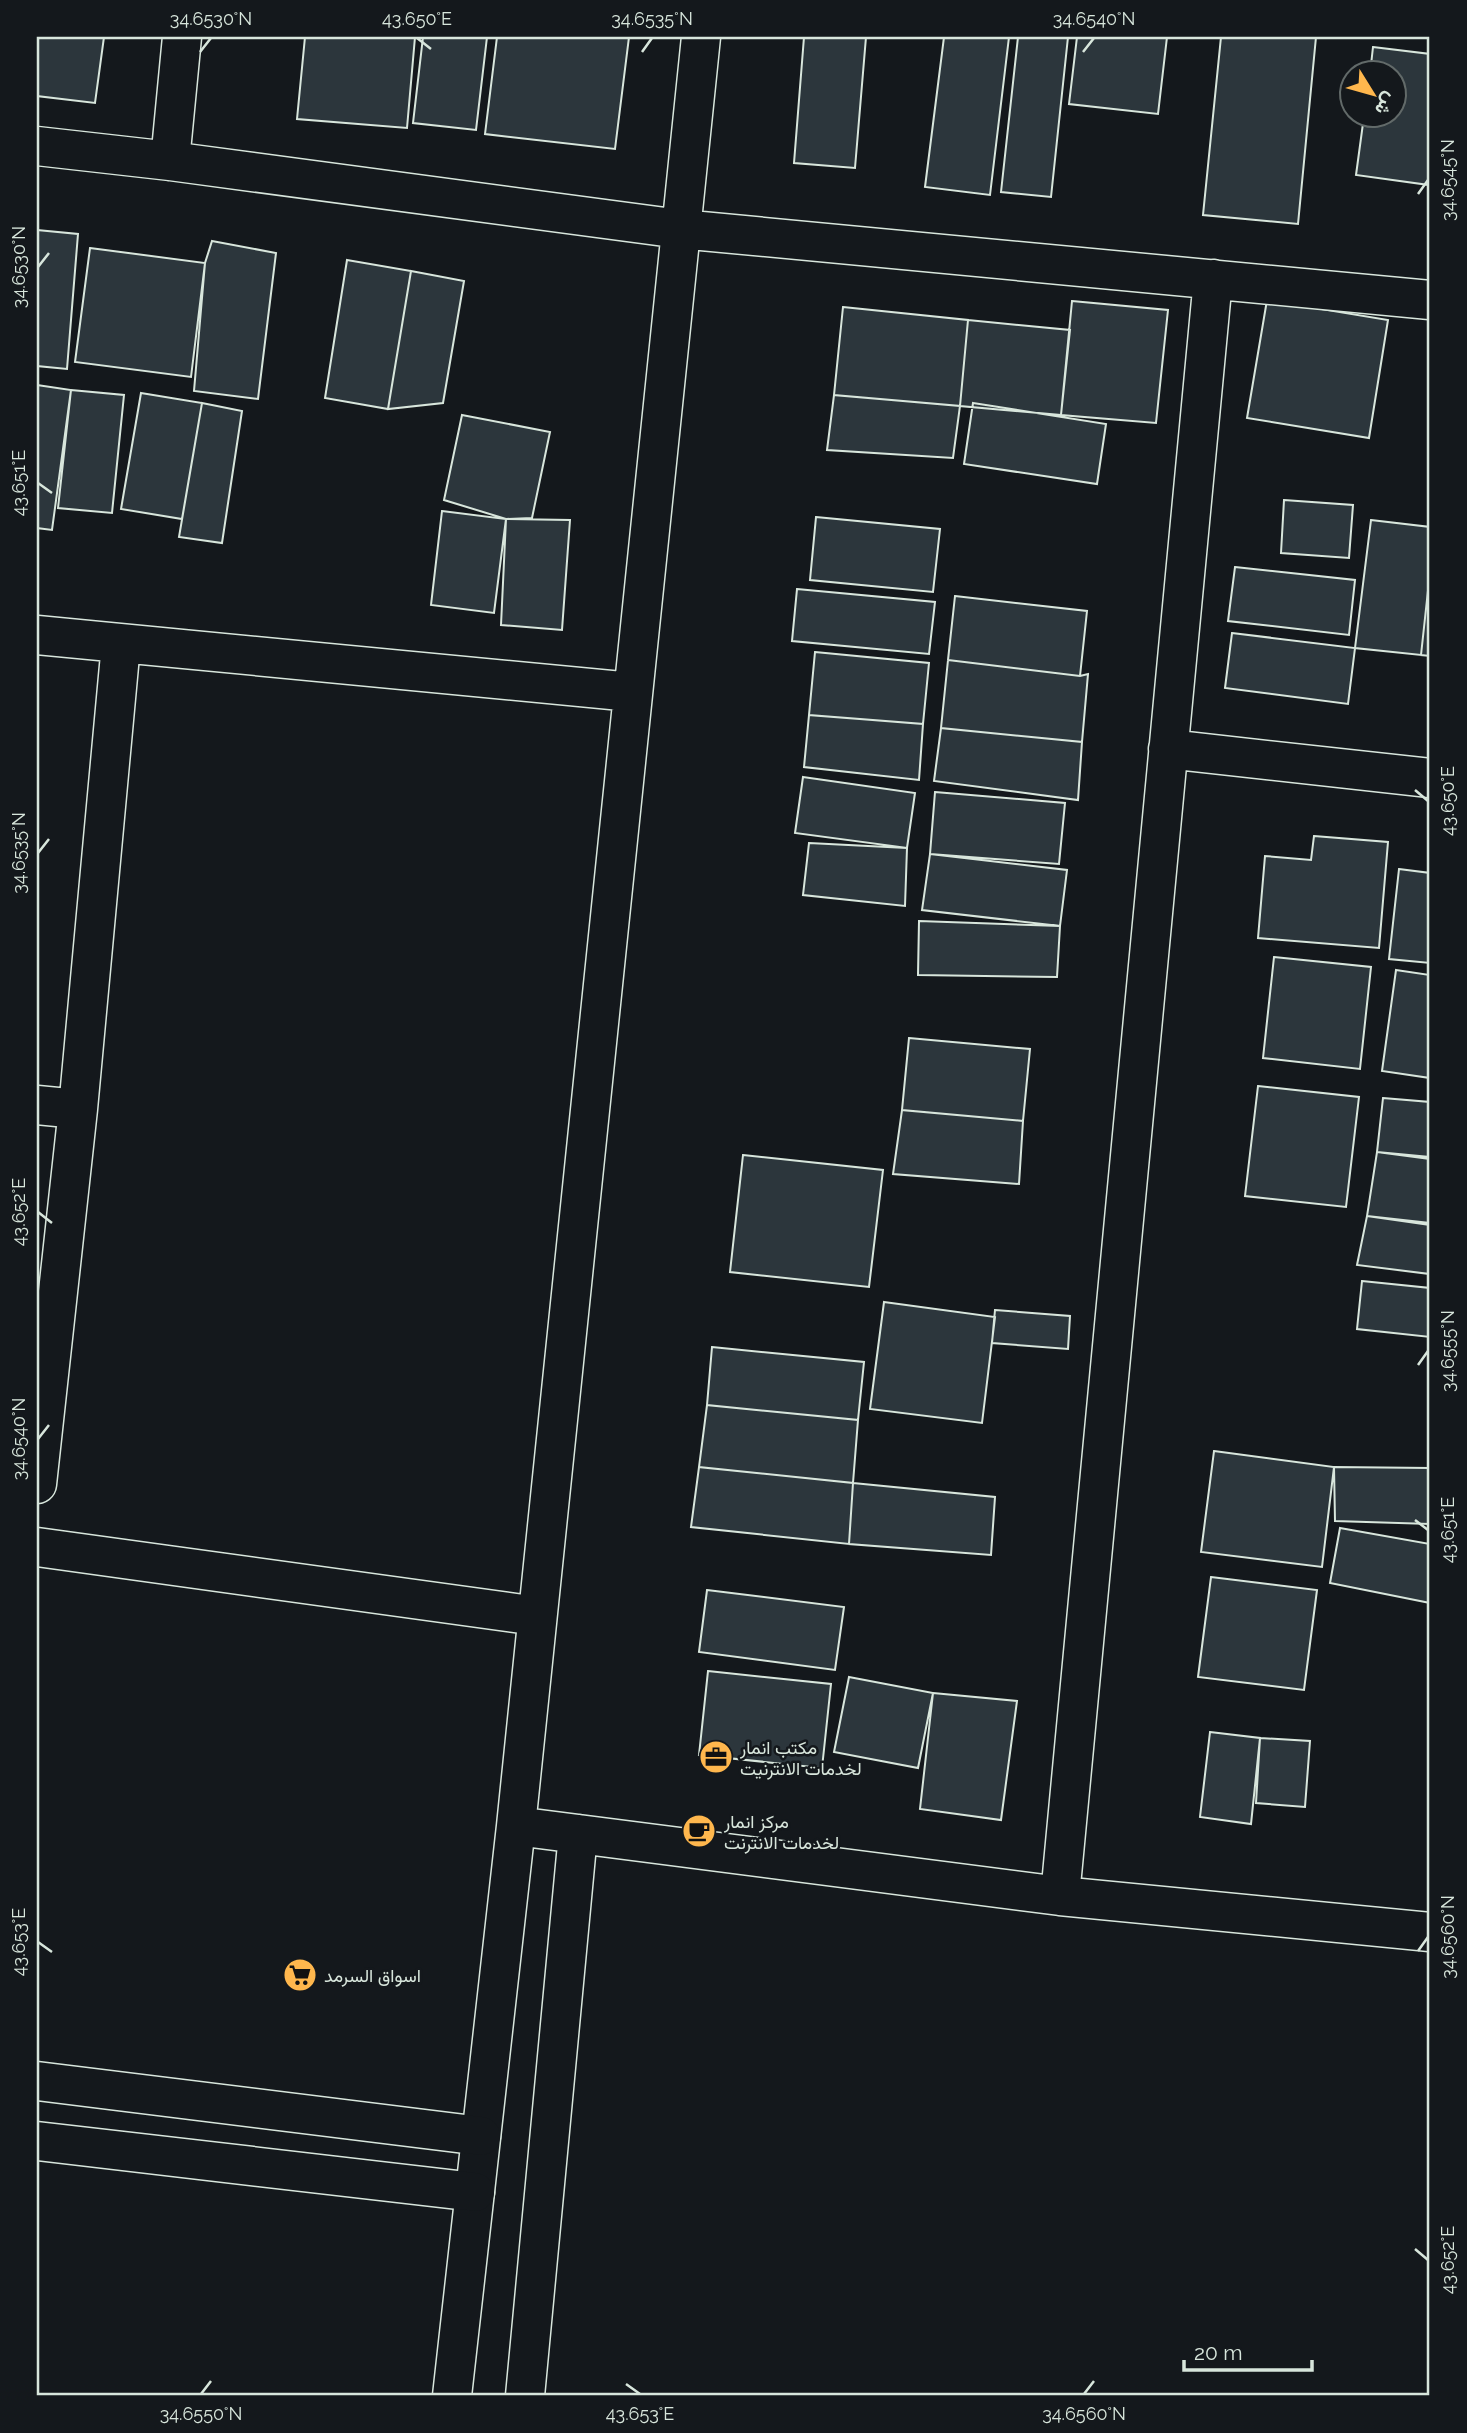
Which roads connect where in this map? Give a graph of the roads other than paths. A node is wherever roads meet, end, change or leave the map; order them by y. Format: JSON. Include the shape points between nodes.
{"nodes":[{"id":1,"x":182,"y":37,"type":"edge"},
{"id":2,"x":701,"y":37,"type":"edge"},
{"id":3,"x":37,"y":146,"type":"edge"},
{"id":4,"x":170,"y":161,"type":"junction"},
{"id":5,"x":680,"y":229,"type":"junction"},
{"id":6,"x":1213,"y":279,"type":"junction"},
{"id":7,"x":1430,"y":300,"type":"edge"},
{"id":8,"x":37,"y":635,"type":"edge"},
{"id":9,"x":121,"y":644,"type":"junction"},
{"id":10,"x":632,"y":692,"type":"junction"},
{"id":11,"x":1168,"y":749,"type":"junction"},
{"id":12,"x":1430,"y":778,"type":"edge"},
{"id":13,"x":37,"y":1105,"type":"edge"},
{"id":14,"x":78,"y":1109,"type":"junction"},
{"id":15,"x":37,"y":1484,"type":"edge"},
{"id":16,"x":37,"y":1547,"type":"edge"},
{"id":17,"x":537,"y":1616,"type":"junction"},
{"id":18,"x":516,"y":1826,"type":"junction"},
{"id":19,"x":578,"y":1834,"type":"junction"},
{"id":20,"x":1060,"y":1896,"type":"junction"},
{"id":21,"x":1430,"y":1932,"type":"edge"},
{"id":22,"x":37,"y":2081,"type":"edge"},
{"id":23,"x":481,"y":2136,"type":"junction"},
{"id":24,"x":37,"y":2141,"type":"edge"},
{"id":25,"x":475,"y":2192,"type":"junction"},
{"id":26,"x":452,"y":2396,"type":"edge"},
{"id":27,"x":525,"y":2396,"type":"edge"}],
"edges":[{"from":1,"to":4,"type":"street"},
{"from":2,"to":5,"type":"street"},
{"from":3,"to":4,"type":"street"},
{"from":4,"to":5,"type":"street"},
{"from":5,"to":6,"type":"street"},
{"from":5,"to":10,"type":"street"},
{"from":6,"to":7,"type":"street"},
{"from":6,"to":11,"type":"street"},
{"from":8,"to":9,"type":"street"},
{"from":9,"to":10,"type":"street"},
{"from":9,"to":14,"type":"street"},
{"from":10,"to":17,"type":"street"},
{"from":11,"to":12,"type":"street"},
{"from":11,"to":20,"type":"street"},
{"from":13,"to":14,"type":"street"},
{"from":14,"to":15,"type":"street"},
{"from":16,"to":17,"type":"street"},
{"from":17,"to":18,"type":"street"},
{"from":18,"to":19,"type":"street"},
{"from":18,"to":23,"type":"street"},
{"from":19,"to":20,"type":"street"},
{"from":19,"to":27,"type":"street"},
{"from":20,"to":21,"type":"street"},
{"from":22,"to":23,"type":"street"},
{"from":23,"to":25,"type":"street"},
{"from":24,"to":25,"type":"street"},
{"from":25,"to":26,"type":"street"}]}
